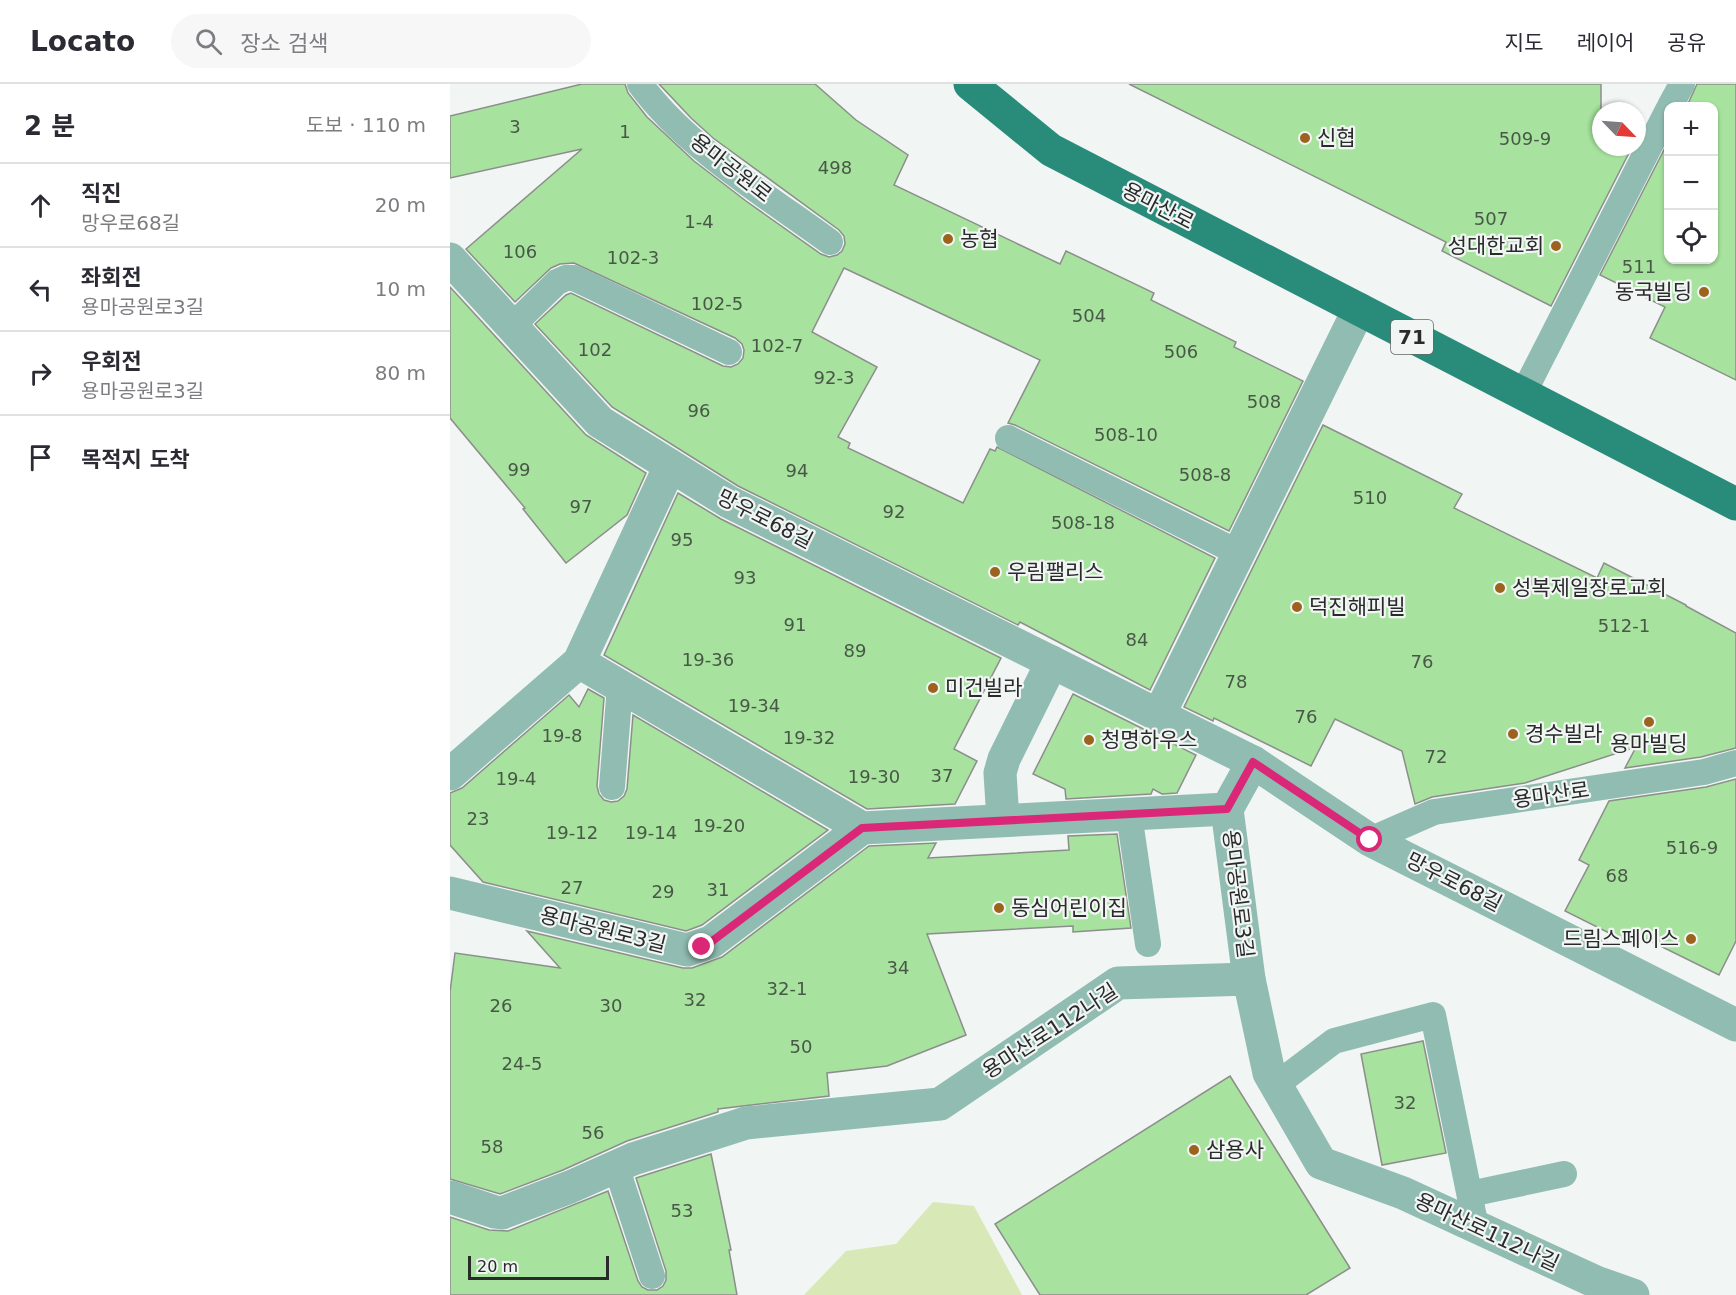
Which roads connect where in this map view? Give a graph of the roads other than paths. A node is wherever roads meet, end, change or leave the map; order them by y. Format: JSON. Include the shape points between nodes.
{"nodes":[{"id":1,"x":640,"y":84,"type":"edge"},
{"id":2,"x":970,"y":84,"type":"edge"},
{"id":3,"x":1682,"y":84,"type":"edge"},
{"id":4,"x":1672,"y":102,"type":"edge"},
{"id":5,"x":1664,"y":118,"type":"edge"},
{"id":6,"x":830,"y":242,"type":"dead end"},
{"id":7,"x":450,"y":259,"type":"edge"},
{"id":8,"x":1359,"y":309,"type":"junction"},
{"id":9,"x":512,"y":326,"type":"junction"},
{"id":10,"x":729,"y":352,"type":"dead end"},
{"id":11,"x":1523,"y":394,"type":"junction"},
{"id":12,"x":1008,"y":438,"type":"dead end"},
{"id":13,"x":670,"y":466,"type":"junction"},
{"id":14,"x":1736,"y":504,"type":"edge"},
{"id":15,"x":1239,"y":553,"type":"junction"},
{"id":16,"x":579,"y":662,"type":"junction"},
{"id":17,"x":1052,"y":662,"type":"junction"},
{"id":18,"x":620,"y":686,"type":"junction"},
{"id":19,"x":1159,"y":715,"type":"junction"},
{"id":20,"x":1253,"y":762,"type":"junction"},
{"id":21,"x":1736,"y":763,"type":"edge"},
{"id":22,"x":450,"y":774,"type":"edge"},
{"id":23,"x":612,"y":787,"type":"dead end"},
{"id":24,"x":1227,"y":809,"type":"junction"},
{"id":25,"x":1129,"y":814,"type":"junction"},
{"id":26,"x":1003,"y":820,"type":"junction"},
{"id":27,"x":862,"y":828,"type":"junction"},
{"id":28,"x":1370,"y":840,"type":"junction"},
{"id":29,"x":450,"y":893,"type":"edge"},
{"id":30,"x":1148,"y":944,"type":"dead end"},
{"id":31,"x":1249,"y":979,"type":"junction"},
{"id":32,"x":1736,"y":1025,"type":"edge"},
{"id":33,"x":1276,"y":1085,"type":"junction"},
{"id":34,"x":616,"y":1166,"type":"junction"},
{"id":35,"x":1564,"y":1174,"type":"dead end"},
{"id":36,"x":1470,"y":1194,"type":"junction"},
{"id":37,"x":450,"y":1197,"type":"edge"},
{"id":38,"x":1476,"y":1227,"type":"junction"},
{"id":39,"x":652,"y":1276,"type":"dead end"},
{"id":40,"x":1632,"y":1295,"type":"edge"}],
"edges":[{"from":1,"to":6,"type":"lane","name":"용마공원로","via":[[693,140]]},
{"from":2,"to":8,"type":"main road","name":"용마산로","number":"71","via":[[1051,150]]},
{"from":3,"to":4,"type":"lane"},
{"from":5,"to":11,"type":"lane"},
{"from":7,"to":9,"type":"street","name":"망우로68길"},
{"from":8,"to":11,"type":"main road","name":"용마산로","number":"71"},
{"from":8,"to":15,"type":"street"},
{"from":9,"to":10,"type":"lane","via":[[557,282],[574,278]]},
{"from":9,"to":13,"type":"street","name":"망우로68길","via":[[600,422]]},
{"from":11,"to":14,"type":"main road","name":"용마산로","number":"71"},
{"from":12,"to":15,"type":"lane"},
{"from":13,"to":16,"type":"street"},
{"from":13,"to":17,"type":"street","name":"망우로68길","via":[[729,502]]},
{"from":15,"to":19,"type":"street"},
{"from":16,"to":18,"type":"street"},
{"from":16,"to":22,"type":"street"},
{"from":17,"to":19,"type":"street","name":"망우로68길"},
{"from":17,"to":26,"type":"street","via":[[1004,759],[1000,773]]},
{"from":18,"to":23,"type":"lane"},
{"from":18,"to":27,"type":"street"},
{"from":19,"to":20,"type":"street","name":"망우로68길"},
{"from":20,"to":24,"type":"street","name":"용마공원로3길"},
{"from":20,"to":28,"type":"street","name":"망우로68길"},
{"from":21,"to":28,"type":"lane","name":"용마산로","via":[[1704,772],[1434,812]]},
{"from":24,"to":25,"type":"street","name":"용마공원로3길"},
{"from":24,"to":31,"type":"street","name":"용마공원로3길"},
{"from":25,"to":26,"type":"street","name":"용마공원로3길"},
{"from":25,"to":30,"type":"lane"},
{"from":26,"to":27,"type":"street","name":"용마공원로3길"},
{"from":27,"to":29,"type":"street","name":"용마공원로3길","via":[[711,942],[687,950]]},
{"from":28,"to":32,"type":"street","name":"망우로68길"},
{"from":31,"to":33,"type":"street","name":"용마산로112나길","via":[[1269,1072]]},
{"from":31,"to":34,"type":"street","name":"용마산로112나길","via":[[1118,983],[940,1104],[746,1123]]},
{"from":33,"to":36,"type":"lane","via":[[1334,1041],[1433,1015]]},
{"from":33,"to":38,"type":"street","name":"용마산로112나길","via":[[1321,1163],[1403,1193]]},
{"from":34,"to":37,"type":"street","name":"용마산로112나길","via":[[502,1213]]},
{"from":34,"to":39,"type":"lane"},
{"from":35,"to":36,"type":"lane"},
{"from":36,"to":38,"type":"lane"},
{"from":38,"to":40,"type":"street","name":"용마산로112나길"}]}
